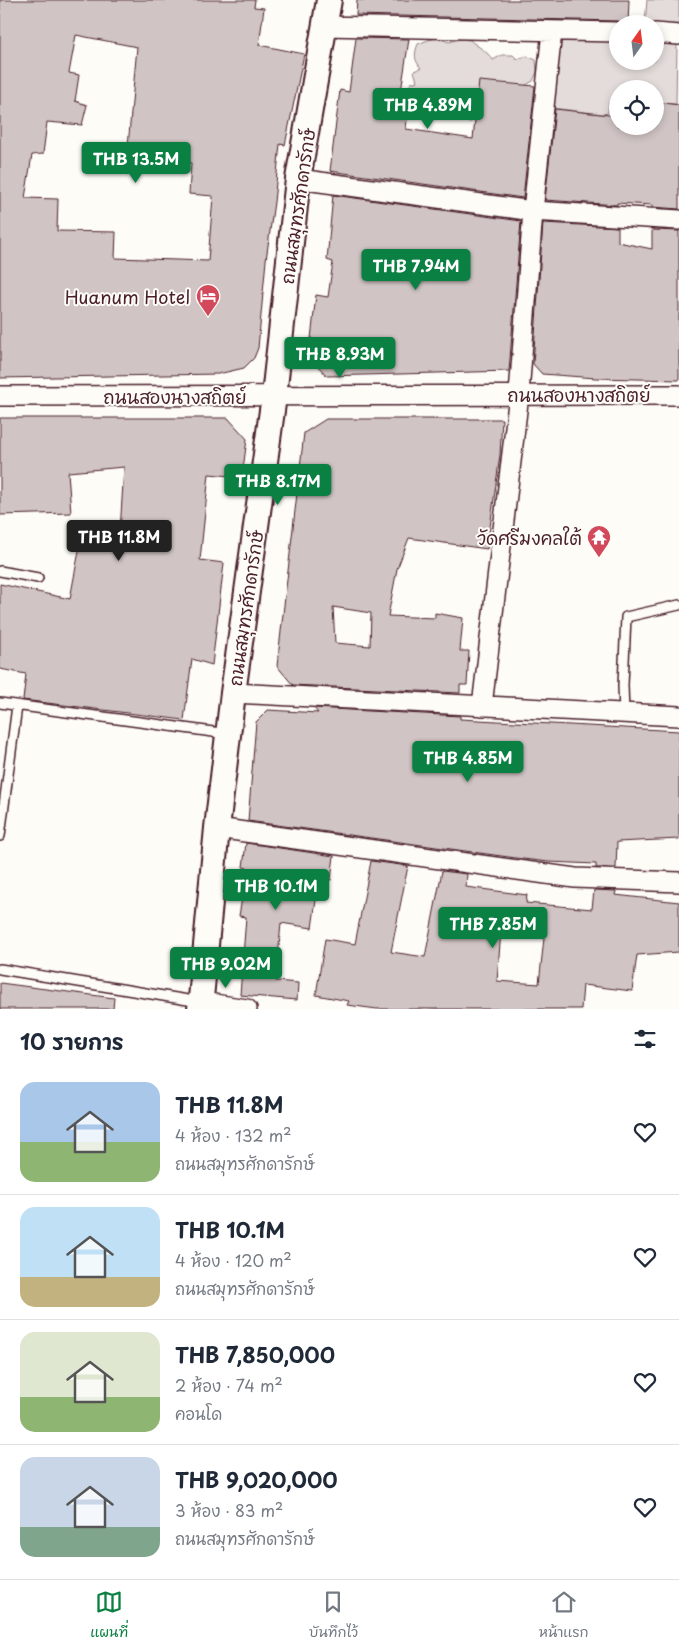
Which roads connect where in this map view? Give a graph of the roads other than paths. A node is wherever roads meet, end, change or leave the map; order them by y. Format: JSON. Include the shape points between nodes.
{"nodes":[{"id":1,"x":328,"y":0,"type":"edge"},
{"id":2,"x":324,"y":26,"type":"junction"},
{"id":3,"x":552,"y":31,"type":"junction"},
{"id":4,"x":609,"y":32,"type":"edge"},
{"id":5,"x":664,"y":34,"type":"edge"},
{"id":6,"x":679,"y":35,"type":"edge"},
{"id":7,"x":298,"y":179,"type":"junction"},
{"id":8,"x":533,"y":211,"type":"junction"},
{"id":9,"x":679,"y":220,"type":"edge"},
{"id":10,"x":519,"y":394,"type":"junction"},
{"id":11,"x":679,"y":395,"type":"edge"},
{"id":12,"x":0,"y":396,"type":"edge"},
{"id":13,"x":274,"y":396,"type":"junction"},
{"id":14,"x":0,"y":571,"type":"edge"},
{"id":15,"x":38,"y":578,"type":"dead end"},
{"id":16,"x":679,"y":605,"type":"edge"},
{"id":17,"x":233,"y":693,"type":"junction"},
{"id":18,"x":0,"y":703,"type":"edge"},
{"id":19,"x":17,"y":706,"type":"junction"},
{"id":20,"x":482,"y":706,"type":"junction"},
{"id":21,"x":624,"y":714,"type":"junction"},
{"id":22,"x":679,"y":716,"type":"edge"},
{"id":23,"x":228,"y":734,"type":"junction"},
{"id":24,"x":217,"y":828,"type":"junction"},
{"id":25,"x":0,"y":836,"type":"edge"},
{"id":26,"x":679,"y":882,"type":"edge"},
{"id":27,"x":0,"y":969,"type":"edge"},
{"id":28,"x":200,"y":1006,"type":"edge"},
{"id":29,"x":247,"y":1009,"type":"edge"}],
"edges":[{"from":1,"to":2,"type":"street","name":"ถนนสมุทรศักดารักษ์"},
{"from":2,"to":3,"type":"street"},
{"from":2,"to":7,"type":"street","name":"ถนนสมุทรศักดารักษ์"},
{"from":3,"to":4,"type":"street"},
{"from":3,"to":8,"type":"street"},
{"from":5,"to":6,"type":"street"},
{"from":7,"to":8,"type":"street"},
{"from":7,"to":13,"type":"street","name":"ถนนสมุทรศักดารักษ์"},
{"from":8,"to":9,"type":"street"},
{"from":8,"to":10,"type":"street"},
{"from":10,"to":11,"type":"street","name":"ถนนสองนางสถิตย์"},
{"from":10,"to":13,"type":"street","name":"ถนนสองนางสถิตย์"},
{"from":10,"to":20,"type":"street"},
{"from":12,"to":13,"type":"street","name":"ถนนสองนางสถิตย์"},
{"from":13,"to":17,"type":"street","name":"ถนนสมุทรศักดารักษ์"},
{"from":14,"to":15,"type":"lane"},
{"from":16,"to":21,"type":"lane","via":[[626,617]]},
{"from":17,"to":20,"type":"street"},
{"from":17,"to":23,"type":"street","name":"ถนนสมุทรศักดารักษ์"},
{"from":18,"to":19,"type":"lane"},
{"from":19,"to":23,"type":"lane"},
{"from":19,"to":25,"type":"lane"},
{"from":20,"to":21,"type":"street"},
{"from":21,"to":22,"type":"street"},
{"from":23,"to":24,"type":"street","name":"ถนนสมุทรศักดารักษ์"},
{"from":24,"to":26,"type":"street","via":[[575,878]]},
{"from":24,"to":28,"type":"street","name":"ถนนสมุทรศักดารักษ์"},
{"from":27,"to":28,"type":"lane"},
{"from":28,"to":29,"type":"street"}]}
